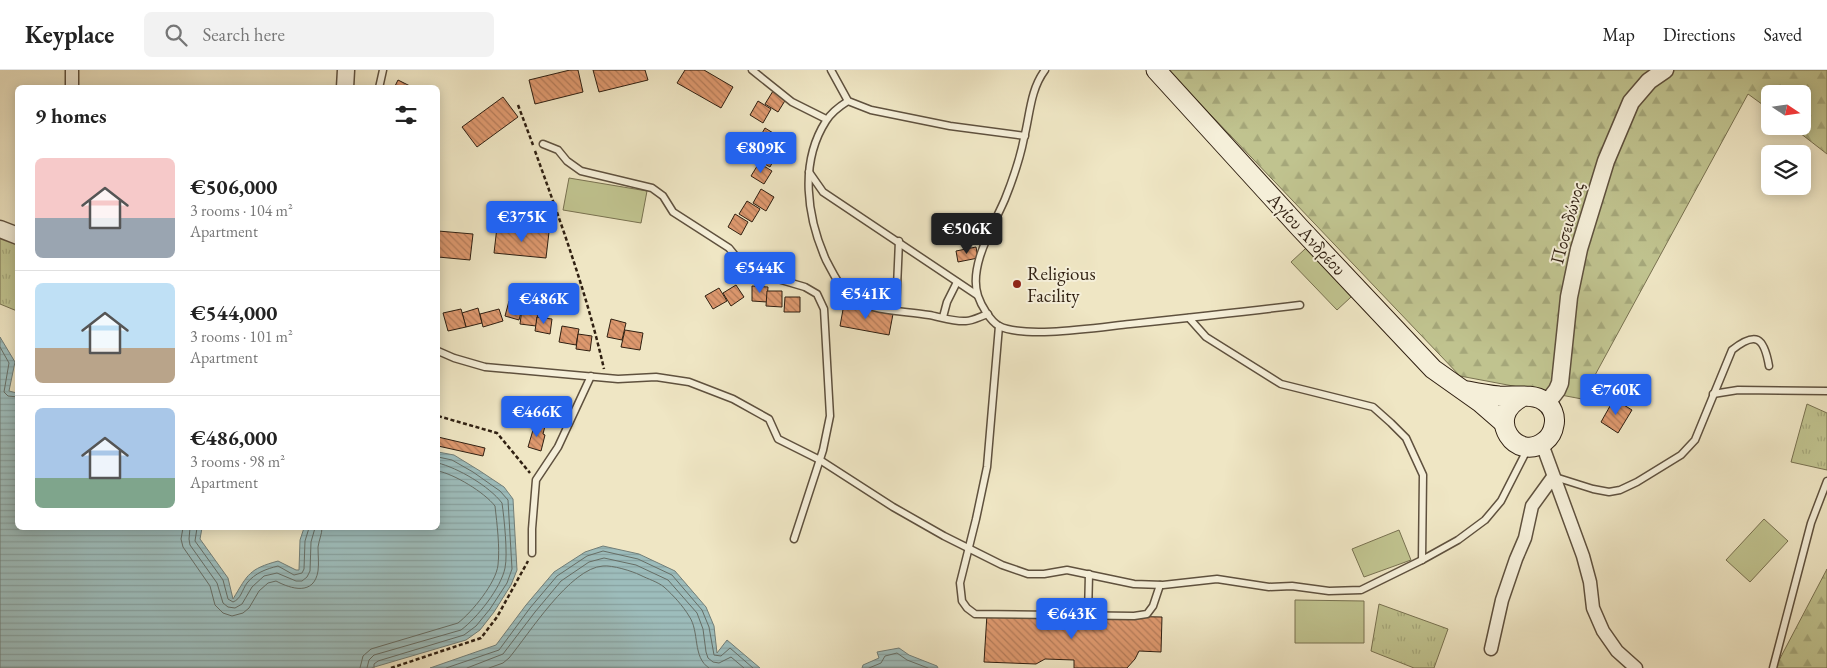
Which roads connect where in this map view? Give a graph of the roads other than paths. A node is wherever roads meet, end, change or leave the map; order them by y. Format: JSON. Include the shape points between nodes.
{"nodes":[{"id":1,"x":72,"y":70,"type":"edge"},
{"id":2,"x":346,"y":70,"type":"edge"},
{"id":3,"x":383,"y":70,"type":"edge"},
{"id":4,"x":752,"y":70,"type":"edge"},
{"id":5,"x":831,"y":70,"type":"edge"},
{"id":6,"x":1045,"y":70,"type":"edge"},
{"id":7,"x":1156,"y":70,"type":"edge"},
{"id":8,"x":1665,"y":70,"type":"edge"},
{"id":9,"x":72,"y":85,"type":"edge"},
{"id":10,"x":345,"y":85,"type":"edge"},
{"id":11,"x":380,"y":85,"type":"edge"},
{"id":12,"x":848,"y":100,"type":"junction"},
{"id":13,"x":826,"y":119,"type":"junction"},
{"id":14,"x":1025,"y":136,"type":"junction"},
{"id":15,"x":543,"y":144,"type":"dead end"},
{"id":16,"x":809,"y":172,"type":"junction"},
{"id":17,"x":0,"y":229,"type":"edge"},
{"id":18,"x":15,"y":235,"type":"edge"},
{"id":19,"x":899,"y":242,"type":"junction"},
{"id":20,"x":957,"y":282,"type":"junction"},
{"id":21,"x":978,"y":295,"type":"junction"},
{"id":22,"x":1300,"y":305,"type":"dead end"},
{"id":23,"x":896,"y":310,"type":"junction"},
{"id":24,"x":988,"y":314,"type":"junction"},
{"id":25,"x":942,"y":317,"type":"junction"},
{"id":26,"x":1189,"y":318,"type":"junction"},
{"id":27,"x":999,"y":326,"type":"junction"},
{"id":28,"x":440,"y":352,"type":"edge"},
{"id":29,"x":1769,"y":366,"type":"dead end"},
{"id":30,"x":591,"y":376,"type":"junction"},
{"id":31,"x":1465,"y":390,"type":"junction"},
{"id":32,"x":1827,"y":391,"type":"edge"},
{"id":33,"x":1713,"y":394,"type":"junction"},
{"id":34,"x":1522,"y":397,"type":"junction"},
{"id":35,"x":1547,"y":403,"type":"junction"},
{"id":36,"x":1504,"y":423,"type":"junction"},
{"id":37,"x":1536,"y":445,"type":"junction"},
{"id":38,"x":820,"y":460,"type":"junction"},
{"id":39,"x":1554,"y":477,"type":"junction"},
{"id":40,"x":1827,"y":481,"type":"edge"},
{"id":41,"x":794,"y":539,"type":"dead end"},
{"id":42,"x":969,"y":548,"type":"junction"},
{"id":43,"x":532,"y":553,"type":"road end"},
{"id":44,"x":1422,"y":560,"type":"junction"},
{"id":45,"x":1089,"y":574,"type":"junction"},
{"id":46,"x":1160,"y":585,"type":"junction"},
{"id":47,"x":1088,"y":615,"type":"junction"},
{"id":48,"x":1491,"y":650,"type":"dead end"},
{"id":49,"x":1636,"y":668,"type":"edge"},
{"id":50,"x":1773,"y":668,"type":"edge"}],
"edges":[{"from":1,"to":9,"type":"street"},
{"from":2,"to":10,"type":"street"},
{"from":3,"to":11,"type":"lane"},
{"from":4,"to":13,"type":"lane","via":[[792,102]]},
{"from":5,"to":12,"type":"lane"},
{"from":6,"to":14,"type":"lane","via":[[1031,101]]},
{"from":7,"to":31,"type":"main road","name":"Αγίου Ανδρέου","via":[[1396,331],[1433,369]]},
{"from":8,"to":35,"type":"street","name":"Ποσειδώνος","via":[[1649,81],[1631,102],[1606,161],[1579,249],[1569,297],[1560,383]]},
{"from":12,"to":13,"type":"lane"},
{"from":12,"to":14,"type":"lane","via":[[871,110],[950,126]]},
{"from":13,"to":16,"type":"lane","via":[[818,134]]},
{"from":14,"to":21,"type":"lane","via":[[1014,177],[982,249],[976,277]]},
{"from":15,"to":38,"type":"lane","via":[[558,150],[581,171],[652,188],[673,212],[729,248],[747,270],[805,287],[817,294],[824,309],[830,416]]},
{"from":16,"to":19,"type":"lane","via":[[823,192]]},
{"from":16,"to":23,"type":"lane","via":[[810,206],[819,244],[835,278],[857,301]]},
{"from":17,"to":18,"type":"street"},
{"from":19,"to":20,"type":"lane"},
{"from":19,"to":23,"type":"lane"},
{"from":20,"to":21,"type":"lane"},
{"from":20,"to":25,"type":"lane"},
{"from":21,"to":24,"type":"lane"},
{"from":22,"to":26,"type":"lane"},
{"from":23,"to":25,"type":"lane"},
{"from":24,"to":25,"type":"lane","via":[[966,321]]},
{"from":24,"to":27,"type":"lane"},
{"from":26,"to":27,"type":"lane","via":[[1030,332]]},
{"from":26,"to":44,"type":"lane","via":[[1206,337],[1280,384],[1372,407],[1406,438],[1423,475]]},
{"from":27,"to":42,"type":"lane","via":[[987,467]]},
{"from":28,"to":30,"type":"lane","via":[[485,367]]},
{"from":29,"to":33,"type":"lane","via":[[1763,343],[1757,339],[1744,341],[1732,350]]},
{"from":30,"to":38,"type":"lane","via":[[618,379],[656,377],[689,382],[732,399],[769,419],[778,439]]},
{"from":30,"to":43,"type":"lane","via":[[558,447],[536,480]]},
{"from":31,"to":34,"type":"main road","name":"Αγίου Ανδρέου"},
{"from":31,"to":36,"type":"main road","name":"Αγίου Ανδρέου"},
{"from":32,"to":33,"type":"lane","via":[[1738,390]]},
{"from":33,"to":39,"type":"lane","via":[[1695,440],[1681,455],[1637,482],[1609,492]]},
{"from":34,"to":35,"type":"main road","name":"Αγίου Ανδρέου","via":[[1530,396]]},
{"from":34,"to":36,"type":"main road","via":[[1509,406]]},
{"from":35,"to":37,"type":"main road","via":[[1553,413],[1554,427],[1552,434]]},
{"from":36,"to":37,"type":"main road","name":"Αγίου Ανδρέου","via":[[1512,440],[1520,445]]},
{"from":37,"to":39,"type":"street"},
{"from":37,"to":44,"type":"lane","via":[[1485,520]]},
{"from":38,"to":41,"type":"lane"},
{"from":38,"to":42,"type":"lane","via":[[894,507]]},
{"from":39,"to":48,"type":"street","via":[[1532,506],[1525,538],[1502,600]]},
{"from":39,"to":49,"type":"street","via":[[1583,556],[1594,608],[1603,631],[1617,652]]},
{"from":40,"to":50,"type":"lane","via":[[1811,523]]},
{"from":42,"to":45,"type":"lane","via":[[1028,574],[1067,570]]},
{"from":42,"to":47,"type":"lane","via":[[960,583],[962,601],[974,614]]},
{"from":44,"to":46,"type":"lane","via":[[1361,590],[1329,592],[1217,579]]},
{"from":45,"to":46,"type":"lane","via":[[1113,581]]},
{"from":45,"to":47,"type":"lane"},
{"from":46,"to":47,"type":"lane","via":[[1147,614]]}]}
